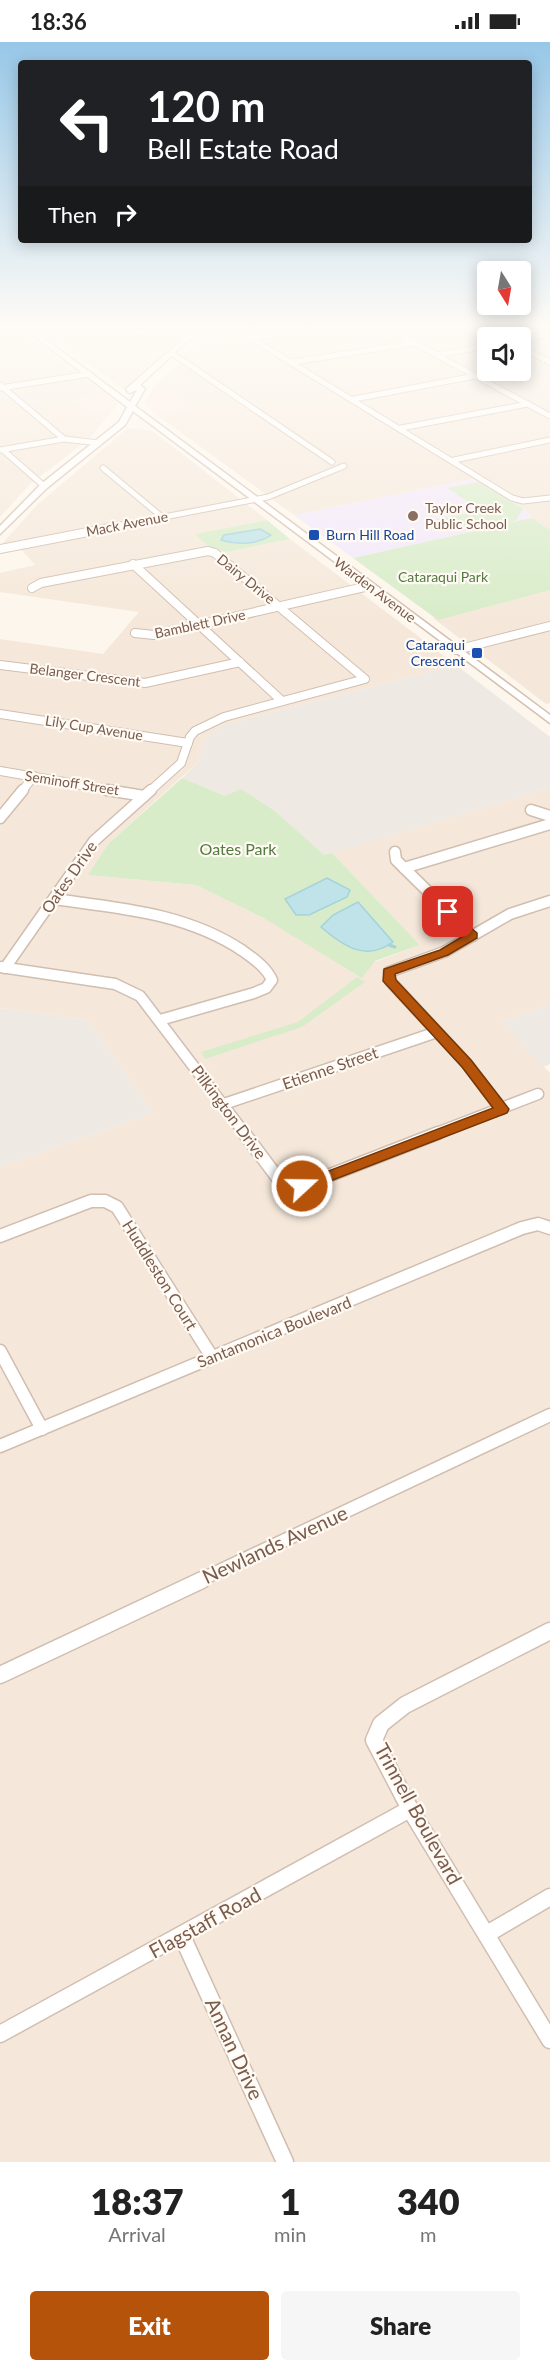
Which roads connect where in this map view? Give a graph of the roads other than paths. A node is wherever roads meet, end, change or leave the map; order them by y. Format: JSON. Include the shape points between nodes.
{"nodes":[{"id":1,"x":45,"y":423,"type":"edge"},
{"id":2,"x":111,"y":423,"type":"edge"},
{"id":3,"x":122,"y":423,"type":"edge"},
{"id":4,"x":153,"y":423,"type":"edge"},
{"id":5,"x":274,"y":423,"type":"edge"},
{"id":6,"x":393,"y":423,"type":"edge"},
{"id":7,"x":428,"y":423,"type":"edge"},
{"id":8,"x":115,"y":426,"type":"junction"},
{"id":9,"x":401,"y":428,"type":"junction"},
{"id":10,"x":64,"y":439,"type":"junction"},
{"id":11,"x":550,"y":440,"type":"edge"},
{"id":12,"x":99,"y":443,"type":"junction"},
{"id":13,"x":2,"y":450,"type":"edge"},
{"id":14,"x":454,"y":460,"type":"junction"},
{"id":15,"x":332,"y":462,"type":"dead end"},
{"id":16,"x":344,"y":466,"type":"dead end"},
{"id":17,"x":103,"y":468,"type":"dead end"},
{"id":18,"x":44,"y":486,"type":"junction"},
{"id":19,"x":550,"y":498,"type":"edge"},
{"id":20,"x":255,"y":499,"type":"junction"},
{"id":21,"x":162,"y":517,"type":"junction"},
{"id":22,"x":0,"y":531,"type":"edge"},
{"id":23,"x":0,"y":549,"type":"edge"},
{"id":24,"x":133,"y":564,"type":"junction"},
{"id":25,"x":369,"y":586,"type":"junction"},
{"id":26,"x":32,"y":588,"type":"dead end"},
{"id":27,"x":279,"y":606,"type":"junction"},
{"id":28,"x":200,"y":625,"type":"junction"},
{"id":29,"x":550,"y":626,"type":"edge"},
{"id":30,"x":135,"y":633,"type":"dead end"},
{"id":31,"x":456,"y":651,"type":"junction"},
{"id":32,"x":240,"y":662,"type":"junction"},
{"id":33,"x":0,"y":665,"type":"edge"},
{"id":34,"x":282,"y":701,"type":"junction"},
{"id":35,"x":0,"y":714,"type":"edge"},
{"id":36,"x":550,"y":720,"type":"edge"},
{"id":37,"x":188,"y":743,"type":"junction"},
{"id":38,"x":0,"y":771,"type":"edge"},
{"id":39,"x":34,"y":776,"type":"junction"},
{"id":40,"x":144,"y":796,"type":"junction"},
{"id":41,"x":531,"y":810,"type":"dead end"},
{"id":42,"x":550,"y":816,"type":"edge"},
{"id":43,"x":0,"y":818,"type":"edge"},
{"id":44,"x":550,"y":824,"type":"edge"},
{"id":45,"x":395,"y":852,"type":"dead end"},
{"id":46,"x":404,"y":868,"type":"junction"},
{"id":47,"x":54,"y":899,"type":"junction"},
{"id":48,"x":550,"y":901,"type":"edge"},
{"id":49,"x":473,"y":936,"type":"junction"},
{"id":50,"x":2,"y":967,"type":"edge"},
{"id":51,"x":160,"y":1020,"type":"junction"},
{"id":52,"x":437,"y":1032,"type":"junction"},
{"id":53,"x":538,"y":1094,"type":"dead end"},
{"id":54,"x":224,"y":1104,"type":"junction"},
{"id":55,"x":502,"y":1109,"type":"junction"},
{"id":56,"x":550,"y":1228,"type":"edge"},
{"id":57,"x":0,"y":1236,"type":"edge"},
{"id":58,"x":0,"y":1351,"type":"edge"},
{"id":59,"x":213,"y":1357,"type":"junction"},
{"id":60,"x":550,"y":1415,"type":"edge"},
{"id":61,"x":42,"y":1429,"type":"junction"},
{"id":62,"x":0,"y":1446,"type":"edge"},
{"id":63,"x":550,"y":1631,"type":"edge"},
{"id":64,"x":0,"y":1675,"type":"edge"},
{"id":65,"x":410,"y":1809,"type":"junction"},
{"id":66,"x":550,"y":1897,"type":"edge"},
{"id":67,"x":487,"y":1934,"type":"junction"},
{"id":68,"x":182,"y":1936,"type":"junction"},
{"id":69,"x":0,"y":2034,"type":"edge"},
{"id":70,"x":550,"y":2040,"type":"edge"},
{"id":71,"x":285,"y":2162,"type":"edge"}],
"edges":[{"from":1,"to":10,"type":"street"},
{"from":2,"to":8,"type":"main road"},
{"from":3,"to":8,"type":"main road"},
{"from":4,"to":20,"type":"main road","name":"Warden Avenue"},
{"from":5,"to":15,"type":"street"},
{"from":6,"to":9,"type":"street"},
{"from":7,"to":9,"type":"street"},
{"from":8,"to":12,"type":"main road"},
{"from":9,"to":14,"type":"street"},
{"from":10,"to":12,"type":"street"},
{"from":10,"to":13,"type":"street"},
{"from":11,"to":14,"type":"street"},
{"from":12,"to":18,"type":"main road"},
{"from":13,"to":18,"type":"street"},
{"from":14,"to":19,"type":"street","via":[[512,498]]},
{"from":16,"to":20,"type":"street","via":[[302,485]]},
{"from":17,"to":21,"type":"street"},
{"from":18,"to":22,"type":"main road"},
{"from":20,"to":21,"type":"street","name":"Mack Avenue"},
{"from":20,"to":25,"type":"main road","name":"Warden Avenue"},
{"from":21,"to":23,"type":"street","name":"Mack Avenue"},
{"from":24,"to":26,"type":"street","name":"Dairy Drive"},
{"from":24,"to":27,"type":"street","name":"Dairy Drive","via":[[208,550]]},
{"from":24,"to":28,"type":"street"},
{"from":25,"to":27,"type":"street","name":"Bamblett Drive"},
{"from":25,"to":31,"type":"main road","name":"Warden Avenue"},
{"from":27,"to":28,"type":"street","name":"Bamblett Drive"},
{"from":27,"to":34,"type":"street","name":"Dairy Drive","via":[[365,679]]},
{"from":28,"to":30,"type":"street","name":"Bamblett Drive","via":[[154,635]]},
{"from":28,"to":32,"type":"street"},
{"from":29,"to":31,"type":"street"},
{"from":31,"to":36,"type":"main road","name":"Warden Avenue"},
{"from":32,"to":33,"type":"street","name":"Belanger Crescent","via":[[145,683]]},
{"from":32,"to":34,"type":"street"},
{"from":34,"to":37,"type":"street","via":[[204,725]]},
{"from":35,"to":37,"type":"street","name":"Lily Cup Avenue"},
{"from":37,"to":40,"type":"street","name":"Oates Drive","via":[[181,764]]},
{"from":38,"to":39,"type":"street","name":"Seminoff Street"},
{"from":39,"to":40,"type":"street","name":"Seminoff Street"},
{"from":39,"to":43,"type":"street"},
{"from":40,"to":47,"type":"street","name":"Oates Drive","via":[[94,841]]},
{"from":41,"to":42,"type":"street"},
{"from":44,"to":46,"type":"street"},
{"from":45,"to":46,"type":"street","via":[[396,860]]},
{"from":46,"to":49,"type":"street"},
{"from":47,"to":50,"type":"street","name":"Oates Drive"},
{"from":47,"to":51,"type":"street","via":[[185,921],[214,933],[269,972],[272,980],[266,988]]},
{"from":48,"to":49,"type":"street","via":[[510,914]]},
{"from":49,"to":52,"type":"street","via":[[444,952],[389,972],[390,981]]},
{"from":50,"to":51,"type":"street","name":"Pilkington Drive","via":[[115,984],[140,996]]},
{"from":51,"to":54,"type":"street","name":"Pilkington Drive"},
{"from":52,"to":54,"type":"street","name":"Etienne Street"},
{"from":52,"to":55,"type":"street"},
{"from":53,"to":55,"type":"street","name":"Pilkington Drive"},
{"from":54,"to":55,"type":"street","name":"Pilkington Drive","via":[[280,1180],[302,1186]]},
{"from":56,"to":59,"type":"street","name":"Santamonica Boulevard","via":[[538,1224],[522,1228]]},
{"from":57,"to":59,"type":"street","name":"Huddleston Court","via":[[91,1201],[105,1201],[117,1207]]},
{"from":58,"to":61,"type":"street"},
{"from":59,"to":61,"type":"street","name":"Santamonica Boulevard"},
{"from":60,"to":64,"type":"street","name":"Newlands Avenue"},
{"from":61,"to":62,"type":"street","name":"Santamonica Boulevard"},
{"from":63,"to":65,"type":"street","name":"Trinnell Boulevard","via":[[405,1705],[379,1725],[374,1740],[378,1751]]},
{"from":65,"to":67,"type":"street","name":"Trinnell Boulevard"},
{"from":65,"to":68,"type":"street","name":"Flagstaff Road"},
{"from":66,"to":67,"type":"street"},
{"from":67,"to":70,"type":"street","name":"Trinnell Boulevard"},
{"from":68,"to":69,"type":"street","name":"Flagstaff Road"},
{"from":68,"to":71,"type":"street","name":"Annan Drive"}]}
